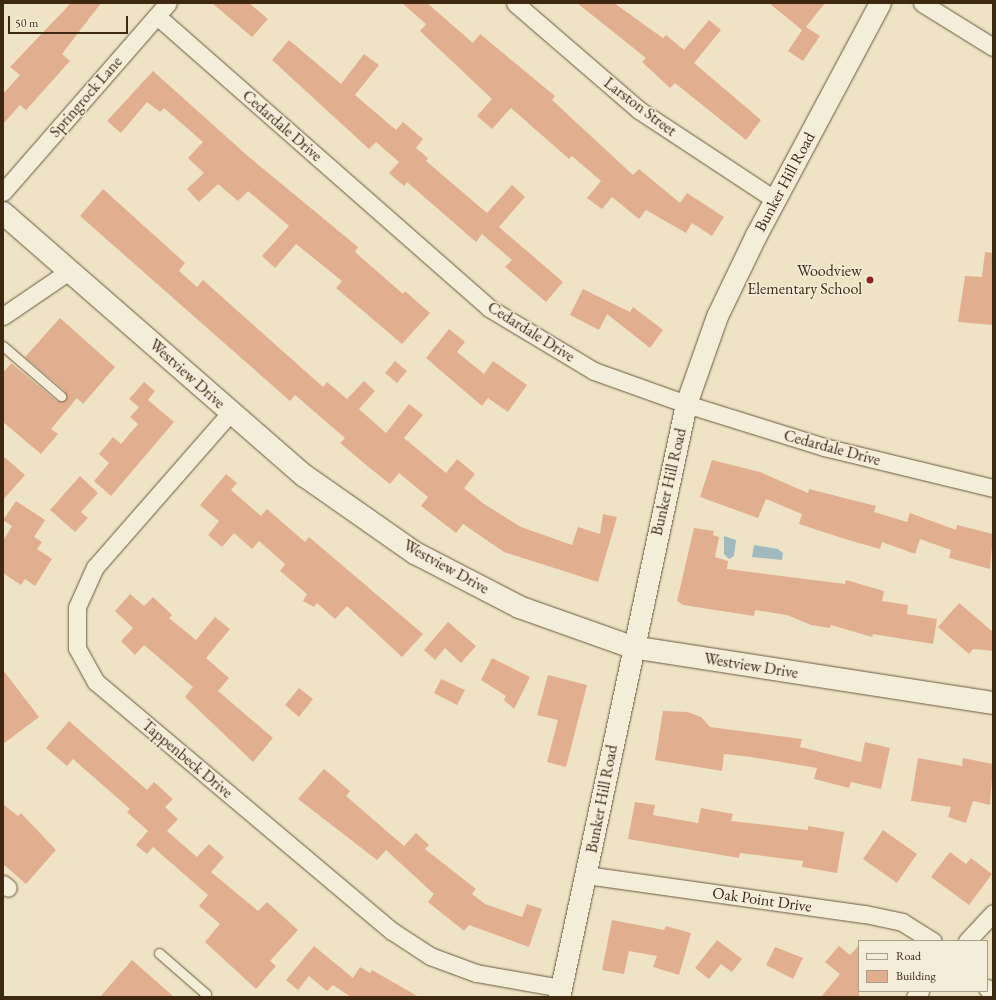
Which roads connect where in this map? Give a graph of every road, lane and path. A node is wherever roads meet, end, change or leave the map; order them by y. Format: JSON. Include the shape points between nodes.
{"nodes":[{"id":1,"x":168,"y":3,"type":"edge"},
{"id":2,"x":515,"y":3,"type":"edge"},
{"id":3,"x":880,"y":3,"type":"edge"},
{"id":4,"x":922,"y":3,"type":"edge"},
{"id":5,"x":157,"y":16,"type":"junction"},
{"id":6,"x":993,"y":47,"type":"edge"},
{"id":7,"x":3,"y":192,"type":"edge"},
{"id":8,"x":774,"y":199,"type":"junction"},
{"id":9,"x":3,"y":213,"type":"edge"},
{"id":10,"x":69,"y":271,"type":"junction"},
{"id":11,"x":3,"y":316,"type":"edge"},
{"id":12,"x":3,"y":346,"type":"edge"},
{"id":13,"x":61,"y":396,"type":"dead end"},
{"id":14,"x":686,"y":404,"type":"junction"},
{"id":15,"x":230,"y":413,"type":"junction"},
{"id":16,"x":993,"y":488,"type":"edge"},
{"id":17,"x":632,"y":647,"type":"junction"},
{"id":18,"x":993,"y":704,"type":"edge"},
{"id":19,"x":586,"y":875,"type":"junction"},
{"id":20,"x":993,"y":912,"type":"edge"},
{"id":21,"x":931,"y":940,"type":"edge"},
{"id":22,"x":968,"y":940,"type":"edge"},
{"id":23,"x":159,"y":953,"type":"dead end"},
{"id":24,"x":560,"y":992,"type":"edge"},
{"id":25,"x":204,"y":997,"type":"edge"}],
"edges":[{"from":1,"to":5,"type":"street","name":"Springrock Lane"},
{"from":2,"to":8,"type":"street","name":"Larston Street","via":[[639,110]]},
{"from":3,"to":8,"type":"street","name":"Bunker Hill Road"},
{"from":4,"to":6,"type":"street"},
{"from":5,"to":7,"type":"street","name":"Springrock Lane"},
{"from":5,"to":14,"type":"street","name":"Cedardale Drive","via":[[489,308],[594,370]]},
{"from":8,"to":14,"type":"street","name":"Bunker Hill Road","via":[[717,316]]},
{"from":9,"to":10,"type":"main road","name":"Westview Drive"},
{"from":10,"to":11,"type":"street"},
{"from":10,"to":15,"type":"main road","name":"Westview Drive"},
{"from":12,"to":13,"type":"lane"},
{"from":14,"to":16,"type":"street","name":"Cedardale Drive","via":[[824,447]]},
{"from":14,"to":17,"type":"street","name":"Bunker Hill Road"},
{"from":15,"to":17,"type":"main road","name":"Westview Drive","via":[[304,476],[415,553],[519,607]]},
{"from":15,"to":24,"type":"street","name":"Tappenbeck Drive","via":[[95,566],[77,607],[77,648],[96,682],[392,932],[430,956],[476,973]]},
{"from":17,"to":18,"type":"main road","name":"Westview Drive"},
{"from":17,"to":19,"type":"street","name":"Bunker Hill Road"},
{"from":19,"to":21,"type":"street","name":"Oak Point Drive","via":[[865,914],[902,922]]},
{"from":19,"to":24,"type":"street","name":"Bunker Hill Road"},
{"from":20,"to":22,"type":"street"},
{"from":23,"to":25,"type":"lane","via":[[206,994]]}]}
